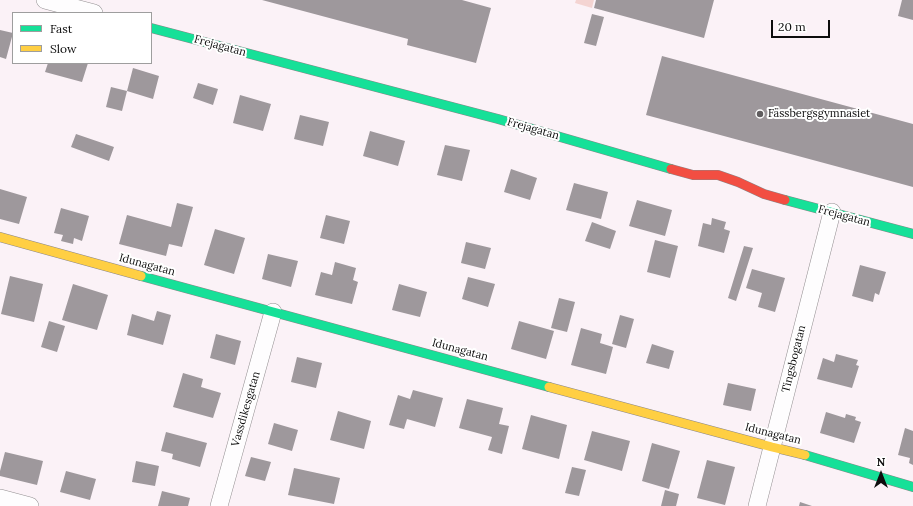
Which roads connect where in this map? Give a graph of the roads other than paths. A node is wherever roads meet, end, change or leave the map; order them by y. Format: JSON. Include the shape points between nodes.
{"nodes":[{"id":1,"x":45,"y":0,"type":"edge"},
{"id":2,"x":90,"y":12,"type":"edge"},
{"id":3,"x":152,"y":28,"type":"edge"},
{"id":4,"x":832,"y":212,"type":"junction"},
{"id":5,"x":913,"y":234,"type":"edge"},
{"id":6,"x":0,"y":237,"type":"edge"},
{"id":7,"x":273,"y":312,"type":"junction"},
{"id":8,"x":772,"y":447,"type":"junction"},
{"id":9,"x":913,"y":488,"type":"edge"},
{"id":10,"x":0,"y":498,"type":"edge"},
{"id":11,"x":22,"y":505,"type":"edge"},
{"id":12,"x":219,"y":506,"type":"edge"},
{"id":13,"x":757,"y":506,"type":"edge"}],
"edges":[{"from":1,"to":2,"type":"street"},
{"from":3,"to":4,"type":"street","name":"Frejagatan","via":[[498,119],[693,175],[718,175],[764,194]]},
{"from":4,"to":5,"type":"street","name":"Frejagatan"},
{"from":4,"to":8,"type":"street","name":"Tingsbogatan"},
{"from":6,"to":7,"type":"street","name":"Idunagatan"},
{"from":7,"to":8,"type":"street","name":"Idunagatan"},
{"from":7,"to":12,"type":"street","name":"Vassdikesgatan"},
{"from":8,"to":9,"type":"street","name":"Idunagatan"},
{"from":8,"to":13,"type":"street","name":"Tingsbogatan"},
{"from":10,"to":11,"type":"street"}]}
